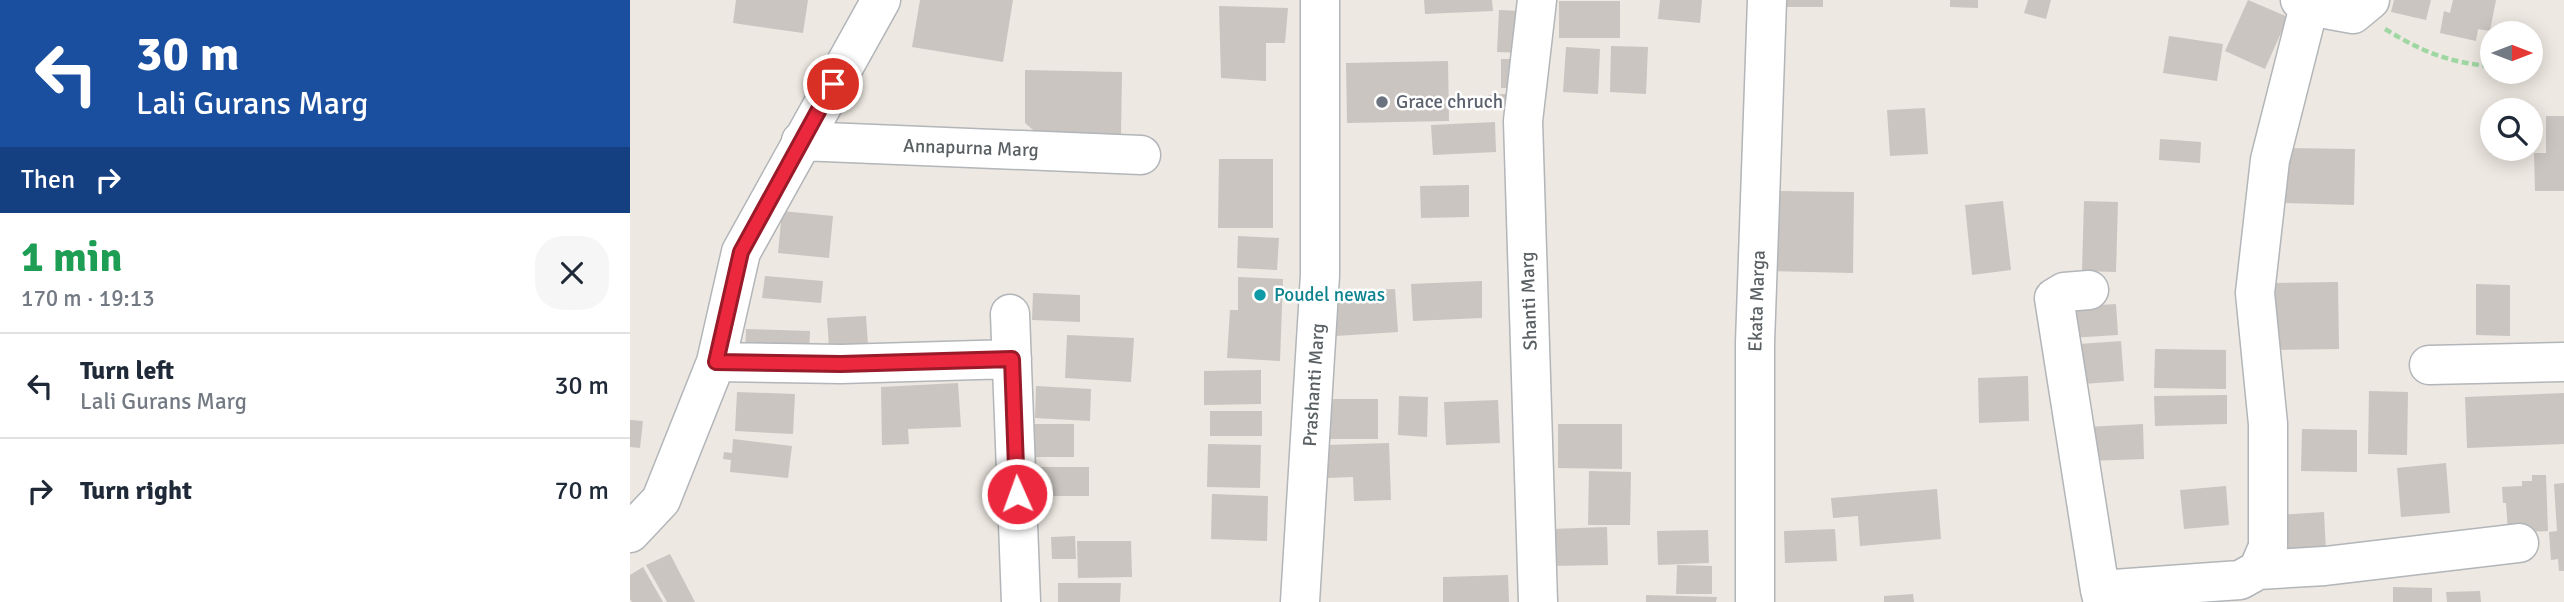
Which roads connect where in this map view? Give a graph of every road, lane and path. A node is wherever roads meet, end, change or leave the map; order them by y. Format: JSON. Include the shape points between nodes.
{"nodes":[{"id":1,"x":881,"y":0,"type":"edge"},
{"id":2,"x":1320,"y":0,"type":"edge"},
{"id":3,"x":1537,"y":0,"type":"edge"},
{"id":4,"x":1767,"y":0,"type":"edge"},
{"id":5,"x":2305,"y":3,"type":"edge"},
{"id":6,"x":2361,"y":7,"type":"edge"},
{"id":7,"x":2480,"y":65,"type":"edge"},
{"id":8,"x":801,"y":141,"type":"junction"},
{"id":9,"x":1141,"y":155,"type":"dead end"},
{"id":10,"x":2089,"y":290,"type":"dead end"},
{"id":11,"x":1010,"y":314,"type":"dead end"},
{"id":12,"x":1012,"y":359,"type":"junction"},
{"id":13,"x":716,"y":362,"type":"junction"},
{"id":14,"x":2564,"y":362,"type":"edge"},
{"id":15,"x":2429,"y":365,"type":"dead end"},
{"id":16,"x":630,"y":533,"type":"edge"},
{"id":17,"x":2519,"y":543,"type":"dead end"},
{"id":18,"x":2258,"y":570,"type":"junction"},
{"id":19,"x":2101,"y":596,"type":"edge"},
{"id":20,"x":1021,"y":602,"type":"edge"},
{"id":21,"x":1300,"y":602,"type":"edge"},
{"id":22,"x":1538,"y":602,"type":"edge"},
{"id":23,"x":1755,"y":602,"type":"edge"}],
"edges":[{"from":1,"to":8,"type":"street"},
{"from":2,"to":21,"type":"street","name":"Prashanti Marg","via":[[1320,275]]},
{"from":3,"to":22,"type":"street","name":"Shanti Marg","via":[[1523,121]]},
{"from":4,"to":23,"type":"street","name":"Ekata Marga","via":[[1755,343]]},
{"from":5,"to":6,"type":"street"},
{"from":5,"to":18,"type":"street","via":[[2270,160],[2255,293],[2268,424],[2268,547]]},
{"from":6,"to":7,"type":"path","via":[[2432,55]]},
{"from":8,"to":9,"type":"street","name":"Annapurna Marg"},
{"from":8,"to":13,"type":"street","via":[[741,252]]},
{"from":10,"to":19,"type":"street","via":[[2064,292],[2054,298]]},
{"from":11,"to":12,"type":"street"},
{"from":12,"to":13,"type":"street"},
{"from":12,"to":20,"type":"street"},
{"from":13,"to":16,"type":"street","via":[[661,500]]},
{"from":14,"to":15,"type":"street"},
{"from":17,"to":18,"type":"street"},
{"from":18,"to":19,"type":"street","via":[[2240,580]]}]}
